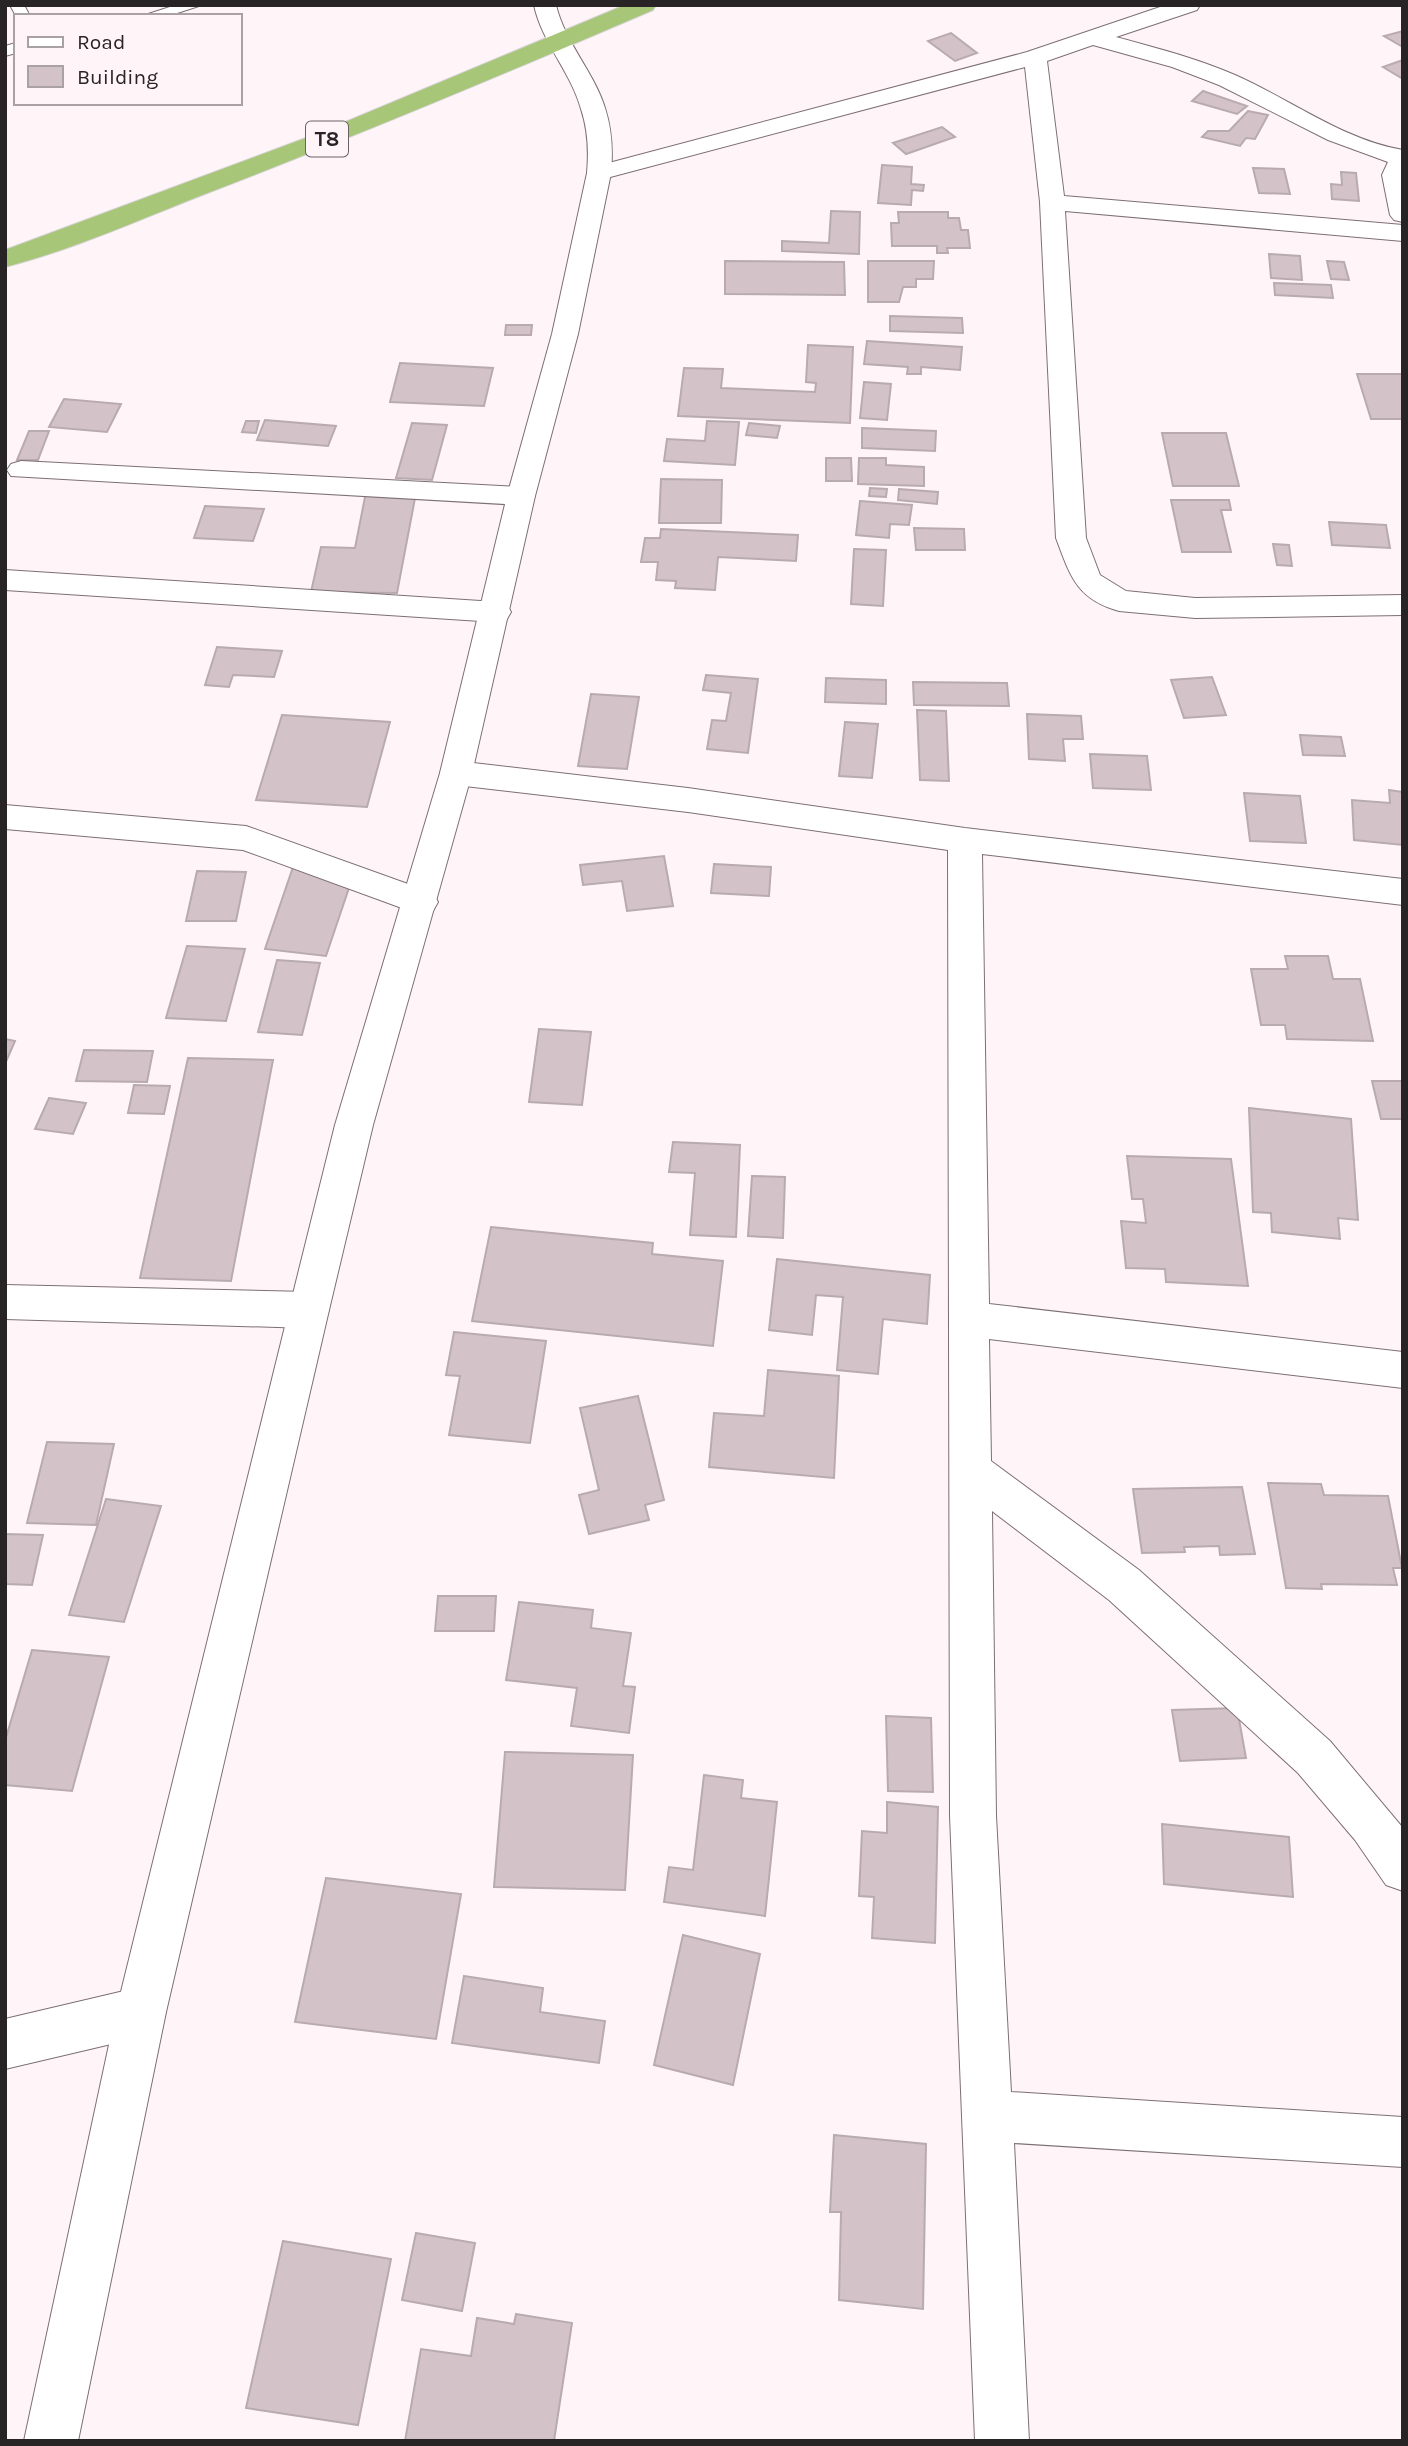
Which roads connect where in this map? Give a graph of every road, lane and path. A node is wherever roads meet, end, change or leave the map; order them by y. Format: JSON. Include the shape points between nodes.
{"nodes":[{"id":1,"x":195,"y":5,"type":"edge"},
{"id":2,"x":645,"y":5,"type":"edge"},
{"id":3,"x":1189,"y":5,"type":"edge"},
{"id":4,"x":157,"y":14,"type":"edge"},
{"id":5,"x":548,"y":16,"type":"edge"},
{"id":6,"x":1090,"y":37,"type":"junction"},
{"id":7,"x":1035,"y":57,"type":"junction"},
{"id":8,"x":1402,"y":158,"type":"edge"},
{"id":9,"x":599,"y":173,"type":"junction"},
{"id":10,"x":1052,"y":202,"type":"junction"},
{"id":11,"x":1403,"y":215,"type":"edge"},
{"id":12,"x":1403,"y":233,"type":"edge"},
{"id":13,"x":5,"y":259,"type":"edge"},
{"id":14,"x":21,"y":470,"type":"dead end"},
{"id":15,"x":521,"y":496,"type":"junction"},
{"id":16,"x":5,"y":580,"type":"edge"},
{"id":17,"x":1403,"y":605,"type":"edge"},
{"id":18,"x":496,"y":612,"type":"junction"},
{"id":19,"x":456,"y":773,"type":"junction"},
{"id":20,"x":5,"y":817,"type":"edge"},
{"id":21,"x":965,"y":840,"type":"junction"},
{"id":22,"x":1403,"y":892,"type":"edge"},
{"id":23,"x":421,"y":902,"type":"junction"},
{"id":24,"x":5,"y":1302,"type":"edge"},
{"id":25,"x":309,"y":1310,"type":"junction"},
{"id":26,"x":969,"y":1319,"type":"junction"},
{"id":27,"x":1403,"y":1370,"type":"edge"},
{"id":28,"x":969,"y":1469,"type":"junction"},
{"id":29,"x":1403,"y":1868,"type":"edge"},
{"id":30,"x":141,"y":2012,"type":"junction"},
{"id":31,"x":5,"y":2044,"type":"edge"},
{"id":32,"x":988,"y":2116,"type":"junction"},
{"id":33,"x":1403,"y":2142,"type":"edge"},
{"id":34,"x":51,"y":2441,"type":"edge"},
{"id":35,"x":1002,"y":2441,"type":"edge"}],
"edges":[{"from":1,"to":4,"type":"lane"},
{"from":2,"to":5,"type":"highway","number":"T8"},
{"from":3,"to":6,"type":"street"},
{"from":5,"to":9,"type":"street","via":[[593,107],[601,146]]},
{"from":5,"to":13,"type":"highway","number":"T8","via":[[452,90]]},
{"from":6,"to":7,"type":"street"},
{"from":6,"to":8,"type":"street","via":[[1227,80],[1336,135]]},
{"from":7,"to":9,"type":"street"},
{"from":7,"to":10,"type":"street"},
{"from":8,"to":11,"type":"street","via":[[1395,175]]},
{"from":9,"to":15,"type":"street","via":[[565,334]]},
{"from":10,"to":12,"type":"street"},
{"from":10,"to":17,"type":"street","via":[[1071,538],[1087,581],[1119,601],[1195,608]]},
{"from":14,"to":15,"type":"street"},
{"from":15,"to":18,"type":"street"},
{"from":16,"to":18,"type":"street"},
{"from":18,"to":19,"type":"street"},
{"from":19,"to":21,"type":"street","via":[[688,800]]},
{"from":19,"to":23,"type":"street"},
{"from":20,"to":23,"type":"street","via":[[246,838]]},
{"from":21,"to":22,"type":"street"},
{"from":21,"to":26,"type":"street"},
{"from":23,"to":25,"type":"street","via":[[354,1125]]},
{"from":24,"to":25,"type":"street"},
{"from":25,"to":30,"type":"street"},
{"from":26,"to":27,"type":"street"},
{"from":26,"to":28,"type":"street"},
{"from":28,"to":29,"type":"street","via":[[1124,1585],[1314,1757]]},
{"from":28,"to":32,"type":"street","via":[[973,1816]]},
{"from":30,"to":31,"type":"street"},
{"from":30,"to":34,"type":"street"},
{"from":32,"to":33,"type":"street"},
{"from":32,"to":35,"type":"street"}]}
